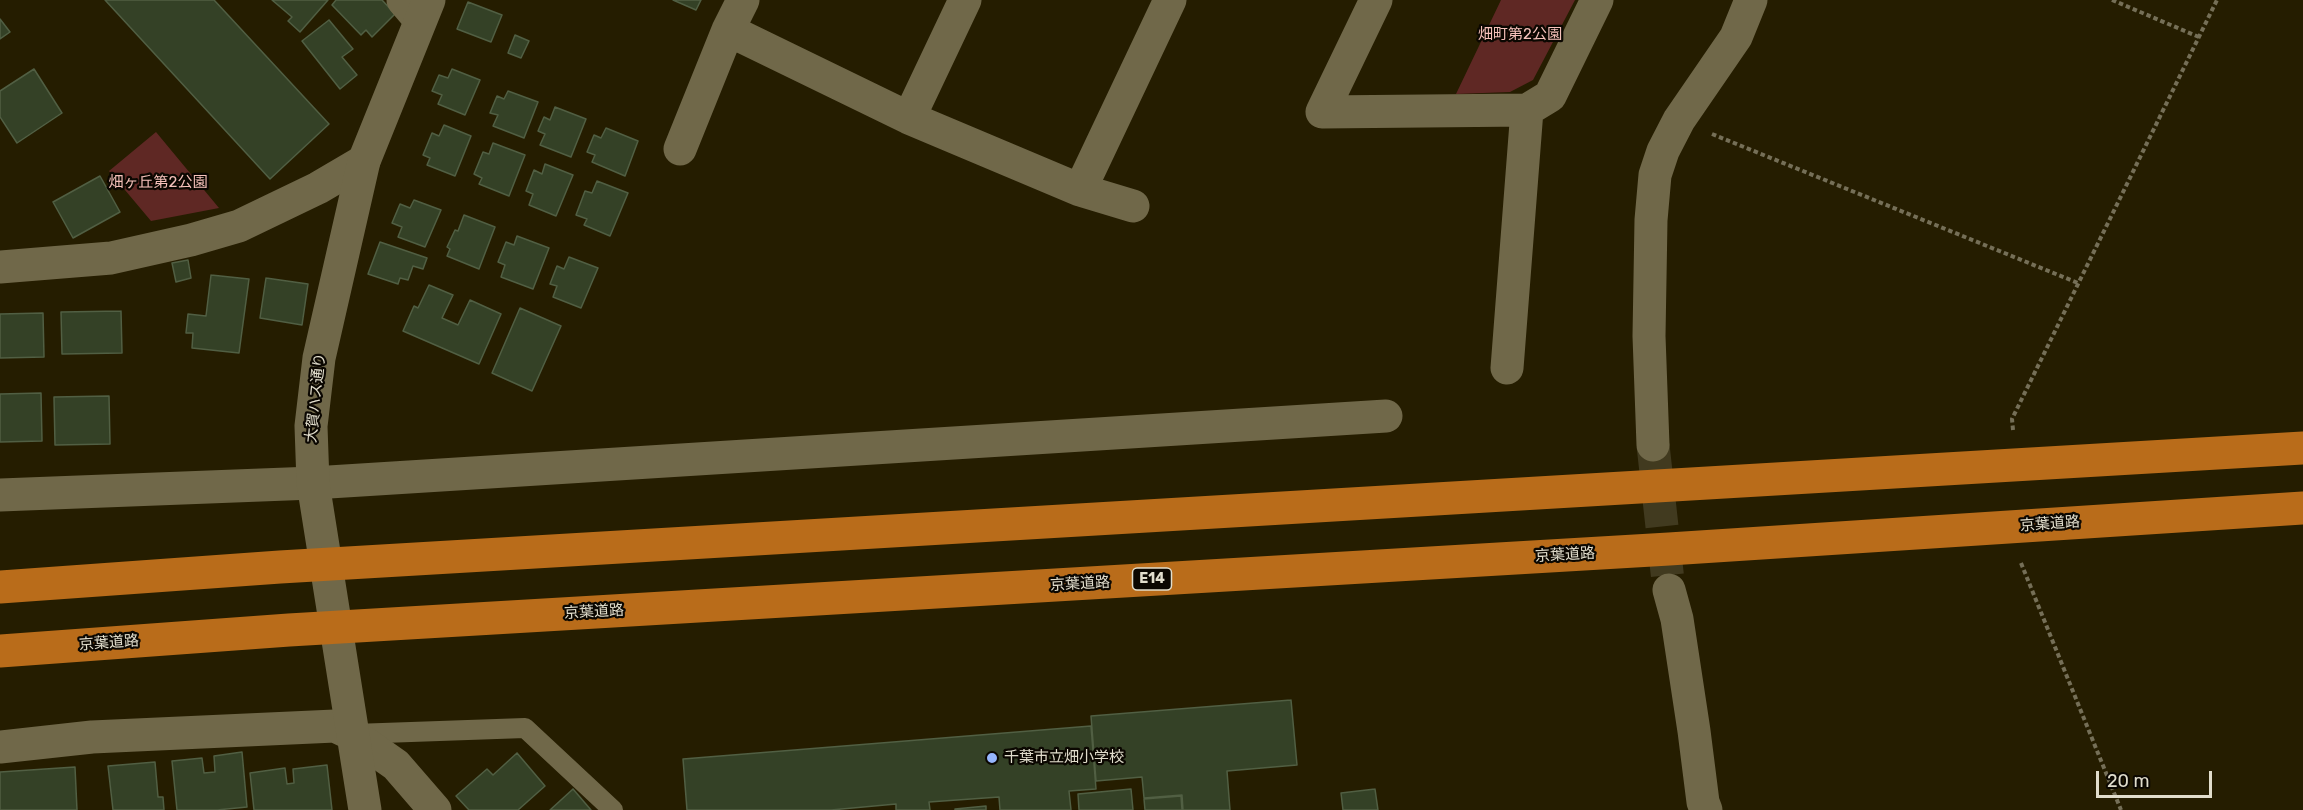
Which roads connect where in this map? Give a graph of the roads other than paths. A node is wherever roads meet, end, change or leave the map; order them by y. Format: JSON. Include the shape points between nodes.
{"nodes":[{"id":1,"x":743,"y":0,"type":"edge"},
{"id":2,"x":965,"y":0,"type":"edge"},
{"id":3,"x":1170,"y":0,"type":"edge"},
{"id":4,"x":1376,"y":0,"type":"edge"},
{"id":5,"x":1597,"y":0,"type":"edge"},
{"id":6,"x":1751,"y":0,"type":"edge"},
{"id":7,"x":417,"y":7,"type":"edge"},
{"id":8,"x":728,"y":30,"type":"junction"},
{"id":9,"x":1527,"y":110,"type":"junction"},
{"id":10,"x":909,"y":118,"type":"junction"},
{"id":11,"x":680,"y":149,"type":"dead end"},
{"id":12,"x":364,"y":161,"type":"junction"},
{"id":13,"x":1080,"y":190,"type":"junction"},
{"id":14,"x":1133,"y":206,"type":"dead end"},
{"id":15,"x":0,"y":267,"type":"edge"},
{"id":16,"x":1507,"y":368,"type":"dead end"},
{"id":17,"x":1386,"y":416,"type":"dead end"},
{"id":18,"x":1653,"y":445,"type":"tunnel mouth"},
{"id":19,"x":2303,"y":448,"type":"edge"},
{"id":20,"x":314,"y":491,"type":"junction"},
{"id":21,"x":0,"y":495,"type":"edge"},
{"id":22,"x":2303,"y":508,"type":"edge"},
{"id":23,"x":0,"y":587,"type":"edge"},
{"id":24,"x":1669,"y":590,"type":"tunnel mouth"},
{"id":25,"x":0,"y":651,"type":"edge"},
{"id":26,"x":349,"y":721,"type":"junction"},
{"id":27,"x":0,"y":747,"type":"edge"},
{"id":28,"x":364,"y":810,"type":"edge"},
{"id":29,"x":435,"y":810,"type":"edge"},
{"id":30,"x":613,"y":810,"type":"edge"},
{"id":31,"x":1706,"y":810,"type":"edge"}],
"edges":[{"from":1,"to":8,"type":"street"},
{"from":2,"to":10,"type":"street"},
{"from":3,"to":13,"type":"street"},
{"from":4,"to":9,"type":"street","via":[[1322,112]]},
{"from":5,"to":9,"type":"street","via":[[1551,96]]},
{"from":6,"to":18,"type":"street","via":[[1736,37],[1679,120],[1655,175],[1649,336]]},
{"from":7,"to":12,"type":"street","name":"大賀ハス通り"},
{"from":8,"to":10,"type":"street"},
{"from":8,"to":11,"type":"street"},
{"from":9,"to":16,"type":"street"},
{"from":10,"to":13,"type":"street"},
{"from":12,"to":15,"type":"street","via":[[272,211],[191,240],[111,258]]},
{"from":12,"to":20,"type":"street","name":"大賀ハス通り","via":[[319,358],[311,426]]},
{"from":13,"to":14,"type":"street"},
{"from":17,"to":20,"type":"street"},
{"from":19,"to":23,"type":"highway","via":[[280,567]]},
{"from":20,"to":21,"type":"street"},
{"from":20,"to":26,"type":"street","name":"大賀ハス通り"},
{"from":22,"to":25,"type":"highway","name":"京葉道路","number":"E14","via":[[289,630]]},
{"from":24,"to":31,"type":"street","via":[[1677,619]]},
{"from":26,"to":27,"type":"street","via":[[335,726],[92,737]]},
{"from":26,"to":28,"type":"street","name":"大賀ハス通り"},
{"from":26,"to":29,"type":"street","via":[[396,765]]},
{"from":26,"to":30,"type":"lane","via":[[525,728]]}]}
